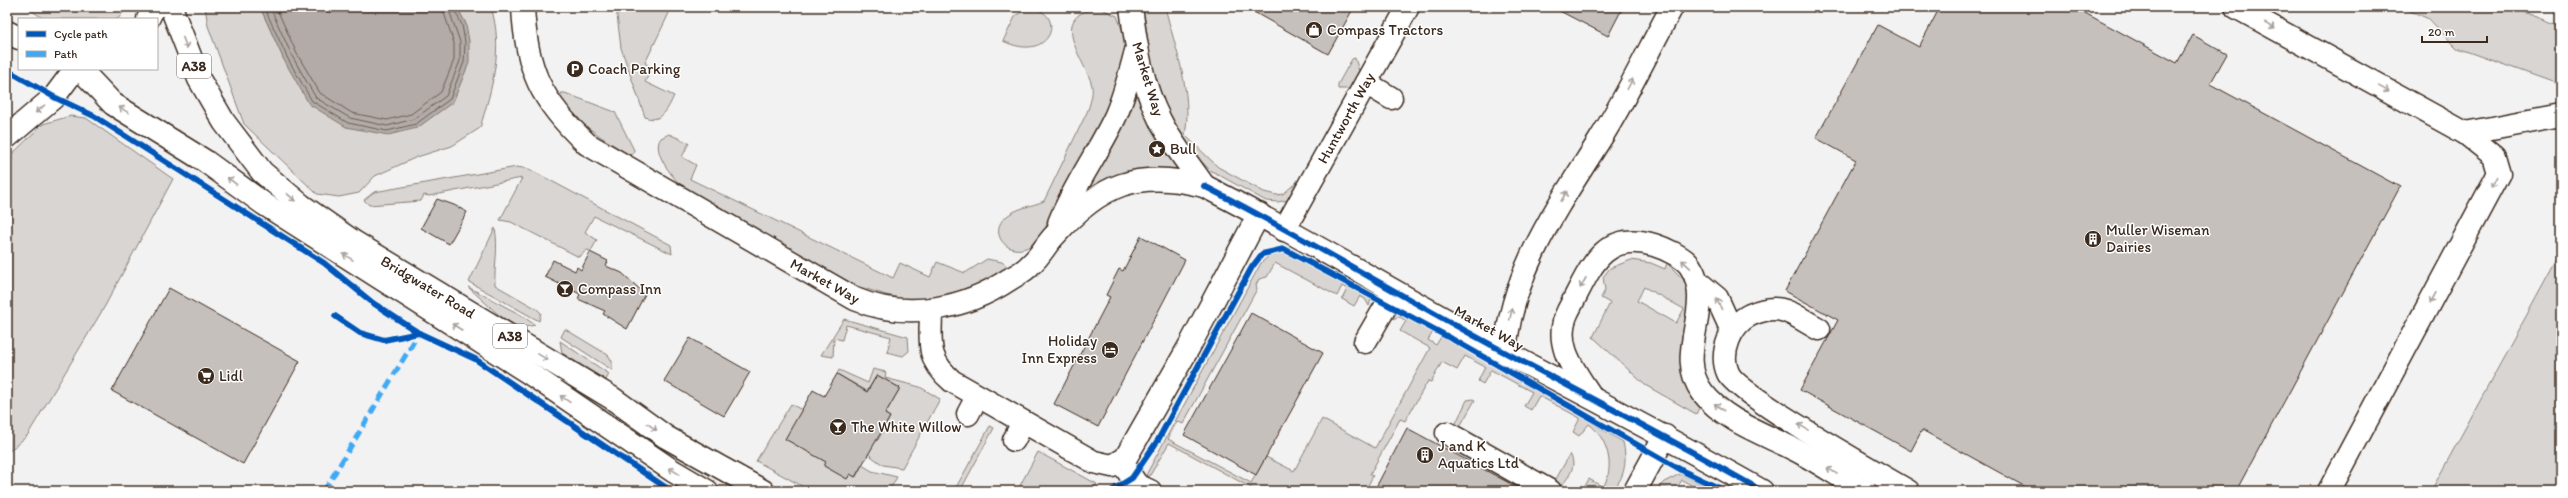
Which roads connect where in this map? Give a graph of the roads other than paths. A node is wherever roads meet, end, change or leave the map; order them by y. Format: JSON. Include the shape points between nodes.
{"nodes":[{"id":1,"x":154,"y":7,"type":"edge"},
{"id":2,"x":170,"y":7,"type":"edge"},
{"id":3,"x":523,"y":7,"type":"edge"},
{"id":4,"x":1131,"y":7,"type":"edge"},
{"id":5,"x":1408,"y":7,"type":"edge"},
{"id":6,"x":1672,"y":7,"type":"edge"},
{"id":7,"x":2236,"y":7,"type":"edge"},
{"id":8,"x":148,"y":18,"type":"edge"},
{"id":9,"x":7,"y":32,"type":"edge"},
{"id":10,"x":18,"y":38,"type":"edge"},
{"id":11,"x":1136,"y":50,"type":"junction"},
{"id":12,"x":75,"y":70,"type":"edge"},
{"id":13,"x":83,"y":70,"type":"edge"},
{"id":14,"x":1366,"y":83,"type":"junction"},
{"id":15,"x":1391,"y":98,"type":"dead end"},
{"id":16,"x":2561,"y":115,"type":"edge"},
{"id":17,"x":2465,"y":134,"type":"junction"},
{"id":18,"x":7,"y":137,"type":"edge"},
{"id":19,"x":1204,"y":186,"type":"junction"},
{"id":20,"x":1259,"y":214,"type":"junction"},
{"id":21,"x":1284,"y":230,"type":"junction"},
{"id":22,"x":1054,"y":235,"type":"junction"},
{"id":23,"x":1699,"y":283,"type":"junction"},
{"id":24,"x":1394,"y":292,"type":"junction"},
{"id":25,"x":931,"y":309,"type":"junction"},
{"id":26,"x":1819,"y":329,"type":"dead end"},
{"id":27,"x":1732,"y":331,"type":"junction"},
{"id":28,"x":1365,"y":342,"type":"dead end"},
{"id":29,"x":1505,"y":352,"type":"junction"},
{"id":30,"x":1592,"y":398,"type":"junction"},
{"id":31,"x":1447,"y":433,"type":"dead end"},
{"id":32,"x":1665,"y":436,"type":"junction"},
{"id":33,"x":1121,"y":461,"type":"junction"},
{"id":34,"x":1141,"y":489,"type":"edge"},
{"id":35,"x":707,"y":491,"type":"edge"},
{"id":36,"x":763,"y":491,"type":"edge"},
{"id":37,"x":1550,"y":491,"type":"edge"},
{"id":38,"x":1635,"y":491,"type":"edge"},
{"id":39,"x":1762,"y":491,"type":"edge"},
{"id":40,"x":1865,"y":491,"type":"edge"},
{"id":41,"x":1908,"y":491,"type":"edge"},
{"id":42,"x":2329,"y":491,"type":"edge"}],
"edges":[{"from":1,"to":8,"type":"main road"},
{"from":2,"to":36,"type":"main road","name":"Bridgwater Road","number":"A38","one_way":true,"via":[[199,79],[224,122],[262,172],[300,206],[354,242],[612,398],[666,437]]},
{"from":3,"to":25,"type":"main road","name":"Market Way","via":[[528,58],[539,85],[570,128],[587,144],[855,299],[882,307]]},
{"from":4,"to":11,"type":"main road","name":"Market Way"},
{"from":5,"to":14,"type":"main road","name":"Huntworth Way"},
{"from":29,"to":6,"type":"main road","one_way":true,"via":[[1517,290],[1546,226],[1600,140]]},
{"from":7,"to":17,"type":"main road","one_way":true},
{"from":9,"to":10,"type":"main road"},
{"from":11,"to":19,"type":"main road","name":"Market Way","via":[[1160,121]]},
{"from":11,"to":22,"type":"main road","via":[[1127,88],[1116,116],[1079,181]]},
{"from":12,"to":18,"type":"main road","one_way":true,"via":[[54,98]]},
{"from":35,"to":13,"type":"main road","name":"Bridgwater Road","number":"A38","one_way":true,"via":[[264,204],[205,161],[113,104]]},
{"from":14,"to":15,"type":"main road"},
{"from":14,"to":21,"type":"main road","name":"Huntworth Way"},
{"from":16,"to":17,"type":"main road"},
{"from":17,"to":42,"type":"main road","one_way":true,"via":[[2494,156],[2499,173]]},
{"from":19,"to":20,"type":"main road","name":"Market Way"},
{"from":19,"to":22,"type":"main road","name":"Market Way","via":[[1149,178],[1119,184],[1080,209]]},
{"from":20,"to":21,"type":"main road","name":"Market Way"},
{"from":20,"to":33,"type":"main road","via":[[1190,344],[1125,459]]},
{"from":21,"to":24,"type":"main road","name":"Market Way"},
{"from":22,"to":25,"type":"main road","name":"Market Way","via":[[1030,266],[993,291],[957,305]]},
{"from":27,"to":23,"type":"main road","one_way":true,"via":[[1717,298]]},
{"from":23,"to":30,"type":"main road","one_way":true,"via":[[1689,265],[1661,246],[1638,240],[1611,245],[1599,255],[1564,319],[1562,339],[1567,360]]},
{"from":40,"to":23,"type":"main road","one_way":true,"via":[[1735,419],[1702,393],[1690,360],[1692,335],[1700,312]]},
{"from":24,"to":28,"type":"main road"},
{"from":24,"to":29,"type":"main road","name":"Market Way"},
{"from":25,"to":33,"type":"main road","via":[[931,355],[940,371],[972,405],[1019,431],[1094,462],[1112,466]]},
{"from":26,"to":27,"type":"main road","via":[[1779,308],[1763,310],[1746,317]]},
{"from":41,"to":27,"type":"main road","one_way":true,"via":[[1778,413],[1739,386],[1728,373],[1725,354]]},
{"from":29,"to":30,"type":"main road","name":"Market Way"},
{"from":30,"to":32,"type":"main road","name":"Market Way"},
{"from":31,"to":37,"type":"main road"},
{"from":32,"to":38,"type":"main road"},
{"from":32,"to":39,"type":"main road","name":"Market Way"},
{"from":33,"to":34,"type":"main road"}]}
